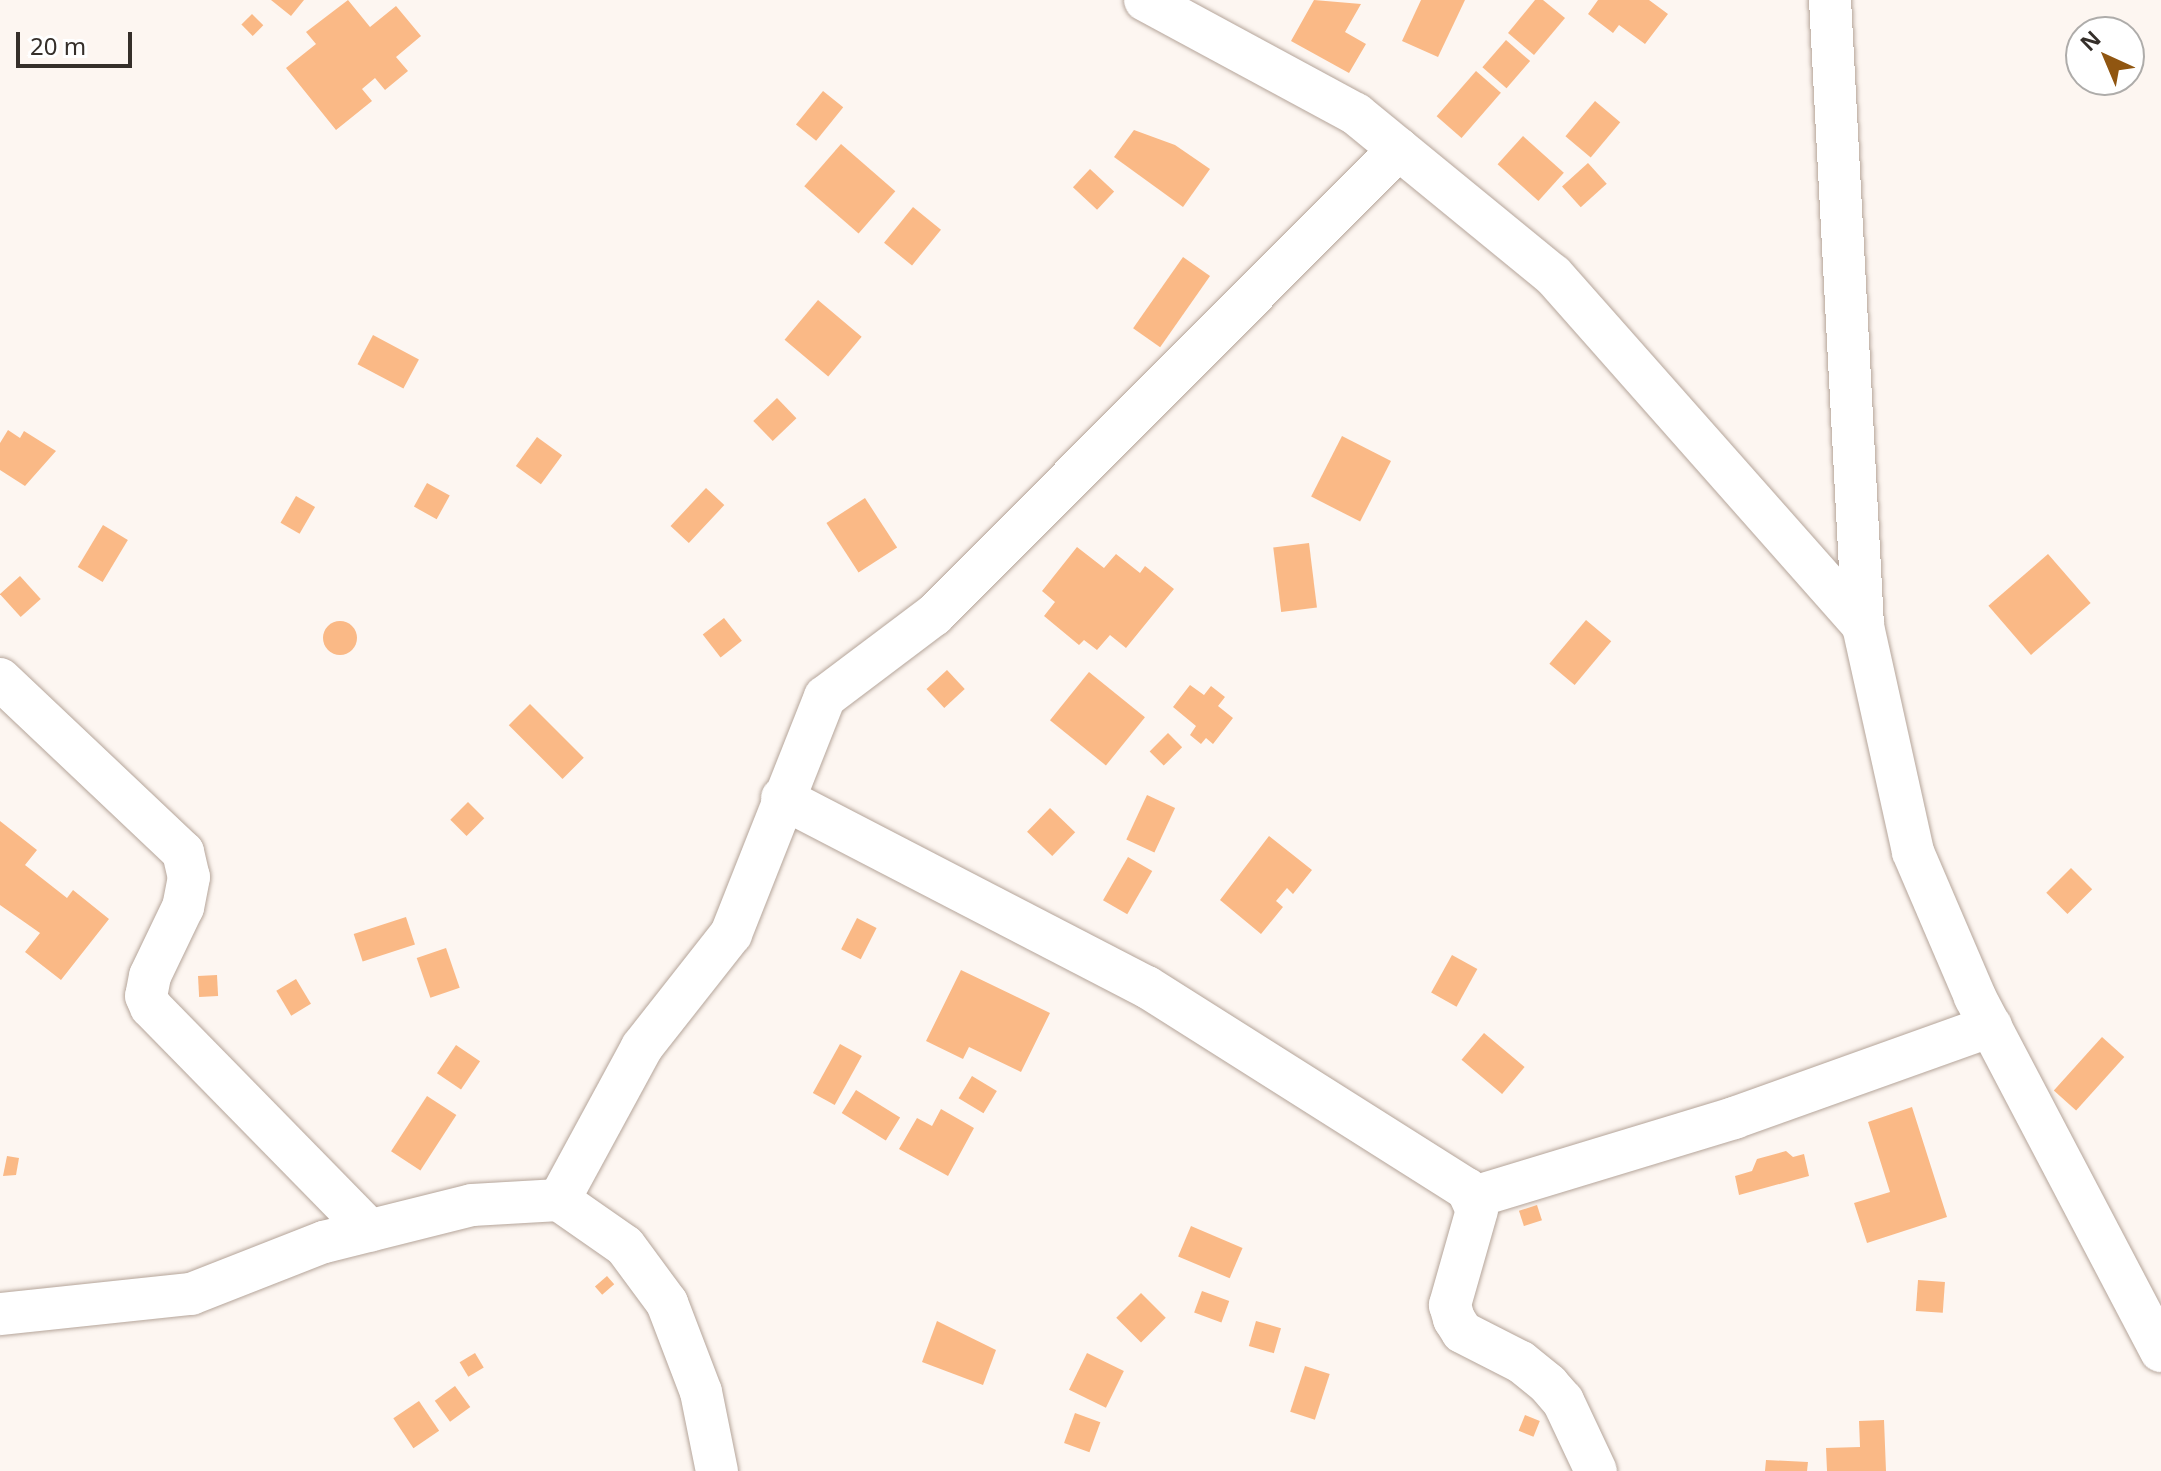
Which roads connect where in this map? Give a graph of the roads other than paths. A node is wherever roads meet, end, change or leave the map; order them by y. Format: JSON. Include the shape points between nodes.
{"nodes":[{"id":1,"x":1145,"y":0,"type":"edge"},
{"id":2,"x":1830,"y":0,"type":"edge"},
{"id":3,"x":1399,"y":149,"type":"junction"},
{"id":4,"x":1863,"y":626,"type":"junction"},
{"id":5,"x":0,"y":679,"type":"edge"},
{"id":6,"x":782,"y":798,"type":"junction"},
{"id":7,"x":1991,"y":1026,"type":"junction"},
{"id":8,"x":1474,"y":1197,"type":"junction"},
{"id":9,"x":559,"y":1200,"type":"junction"},
{"id":10,"x":370,"y":1231,"type":"junction"},
{"id":11,"x":0,"y":1314,"type":"edge"},
{"id":12,"x":2161,"y":1351,"type":"edge"},
{"id":13,"x":717,"y":1471,"type":"edge"},
{"id":14,"x":1596,"y":1471,"type":"edge"}],
"edges":[{"from":1,"to":3,"type":"street","via":[[1356,114]]},
{"from":2,"to":4,"type":"street"},
{"from":3,"to":4,"type":"street","via":[[1553,275]]},
{"from":3,"to":6,"type":"street","via":[[934,615],[825,697]]},
{"from":4,"to":7,"type":"street","via":[[1913,852]]},
{"from":5,"to":10,"type":"street","via":[[183,852],[189,877],[183,907],[150,976],[146,996],[151,1007]]},
{"from":6,"to":8,"type":"street","via":[[1147,987]]},
{"from":6,"to":9,"type":"street","via":[[731,934],[642,1047]]},
{"from":7,"to":8,"type":"street","via":[[1734,1118]]},
{"from":7,"to":12,"type":"street"},
{"from":8,"to":14,"type":"street","via":[[1477,1210],[1450,1305],[1454,1319],[1462,1332],[1521,1362],[1548,1384],[1563,1401]]},
{"from":9,"to":10,"type":"street","via":[[472,1205]]},
{"from":9,"to":13,"type":"street","via":[[625,1246],[667,1303],[701,1392]]},
{"from":10,"to":11,"type":"street","via":[[324,1242],[191,1294]]}]}
